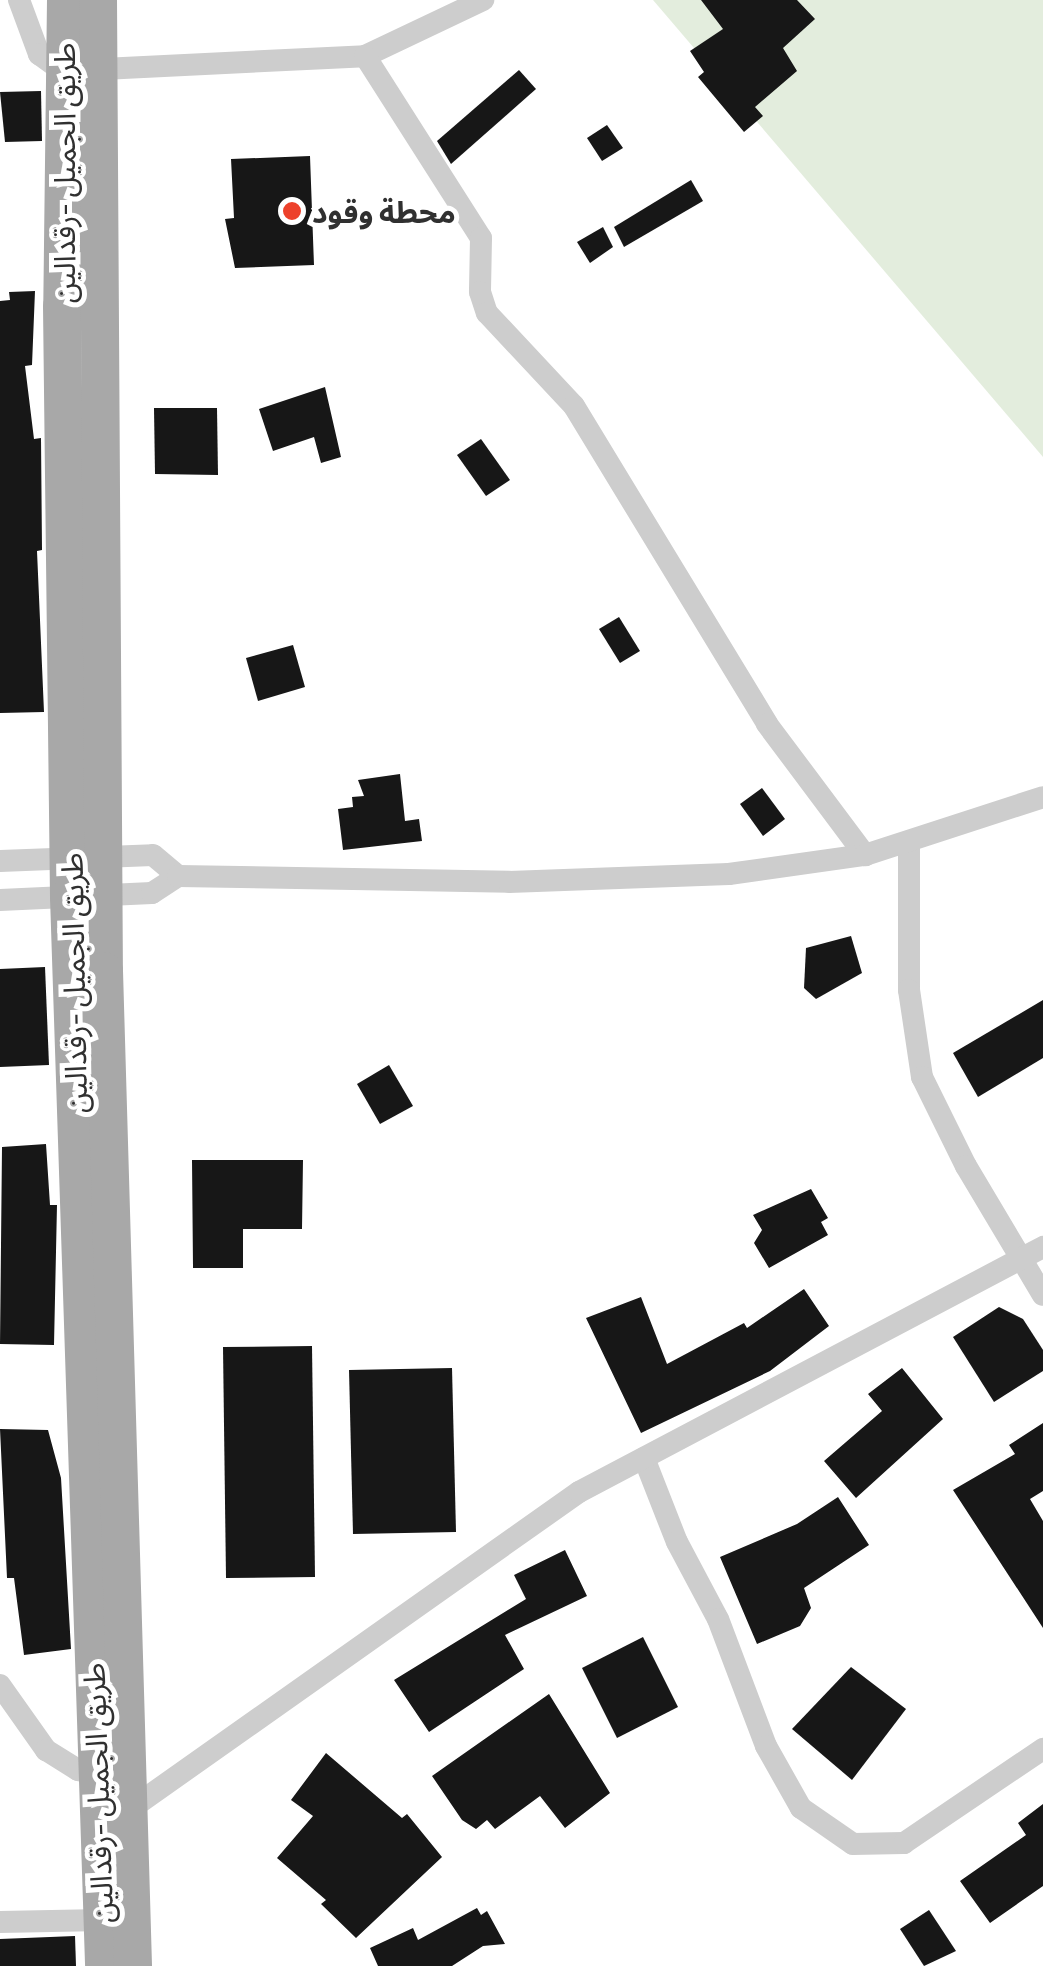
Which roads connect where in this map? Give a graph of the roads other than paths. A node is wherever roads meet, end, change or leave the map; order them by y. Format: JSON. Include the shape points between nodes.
{"nodes":[{"id":1,"x":19,"y":0,"type":"edge"},
{"id":2,"x":66,"y":0,"type":"edge"},
{"id":3,"x":98,"y":0,"type":"edge"},
{"id":4,"x":483,"y":0,"type":"edge"},
{"id":5,"x":364,"y":56,"type":"junction"},
{"id":6,"x":78,"y":69,"type":"junction"},
{"id":7,"x":1043,"y":798,"type":"edge"},
{"id":8,"x":910,"y":842,"type":"junction"},
{"id":9,"x":88,"y":855,"type":"junction"},
{"id":10,"x":865,"y":855,"type":"junction"},
{"id":11,"x":0,"y":861,"type":"edge"},
{"id":12,"x":178,"y":876,"type":"junction"},
{"id":13,"x":88,"y":897,"type":"junction"},
{"id":14,"x":0,"y":900,"type":"edge"},
{"id":15,"x":1043,"y":1247,"type":"edge"},
{"id":16,"x":1021,"y":1259,"type":"junction"},
{"id":17,"x":1043,"y":1296,"type":"edge"},
{"id":18,"x":644,"y":1458,"type":"junction"},
{"id":19,"x":0,"y":1686,"type":"edge"},
{"id":20,"x":1043,"y":1750,"type":"edge"},
{"id":21,"x":100,"y":1774,"type":"junction"},
{"id":22,"x":130,"y":1810,"type":"junction"},
{"id":23,"x":103,"y":1920,"type":"junction"},
{"id":24,"x":0,"y":1922,"type":"edge"},
{"id":25,"x":104,"y":1966,"type":"edge"},
{"id":26,"x":133,"y":1966,"type":"edge"}],
"edges":[{"from":1,"to":6,"type":"street","via":[[39,54]]},
{"from":2,"to":6,"type":"main road","name":"طريق الجميل -رقدالين"},
{"from":3,"to":6,"type":"main road","name":"طريق الجميل -رقدالين"},
{"from":4,"to":5,"type":"street"},
{"from":5,"to":6,"type":"street"},
{"from":5,"to":10,"type":"street","via":[[481,238],[480,292],[488,313],[574,406],[758,709]]},
{"from":6,"to":9,"type":"main road","name":"طريق الجميل -رقدالين"},
{"from":7,"to":8,"type":"street"},
{"from":8,"to":10,"type":"street"},
{"from":8,"to":16,"type":"street","via":[[909,990],[922,1077]]},
{"from":9,"to":11,"type":"street"},
{"from":9,"to":12,"type":"street","via":[[153,855]]},
{"from":9,"to":13,"type":"main road","name":"طريق الجميل -رقدالين"},
{"from":10,"to":12,"type":"street","via":[[638,881]]},
{"from":12,"to":13,"type":"street","via":[[152,894]]},
{"from":13,"to":14,"type":"street"},
{"from":13,"to":21,"type":"main road","name":"طريق الجميل -رقدالين","via":[[85,1501]]},
{"from":13,"to":22,"type":"main road","name":"طريق الجميل -رقدالين"},
{"from":15,"to":16,"type":"street"},
{"from":16,"to":17,"type":"street"},
{"from":16,"to":18,"type":"street"},
{"from":18,"to":20,"type":"street","via":[[676,1542],[718,1619],[766,1746],[801,1808],[853,1844],[904,1843]]},
{"from":18,"to":22,"type":"street","via":[[579,1492]]},
{"from":19,"to":21,"type":"street","via":[[46,1750],[78,1770]]},
{"from":21,"to":23,"type":"main road","name":"طريق الجميل -رقدالين"},
{"from":22,"to":26,"type":"main road","name":"طريق الجميل -رقدالين"},
{"from":23,"to":24,"type":"street"},
{"from":23,"to":25,"type":"main road","name":"طريق الجميل -رقدالين"}]}
